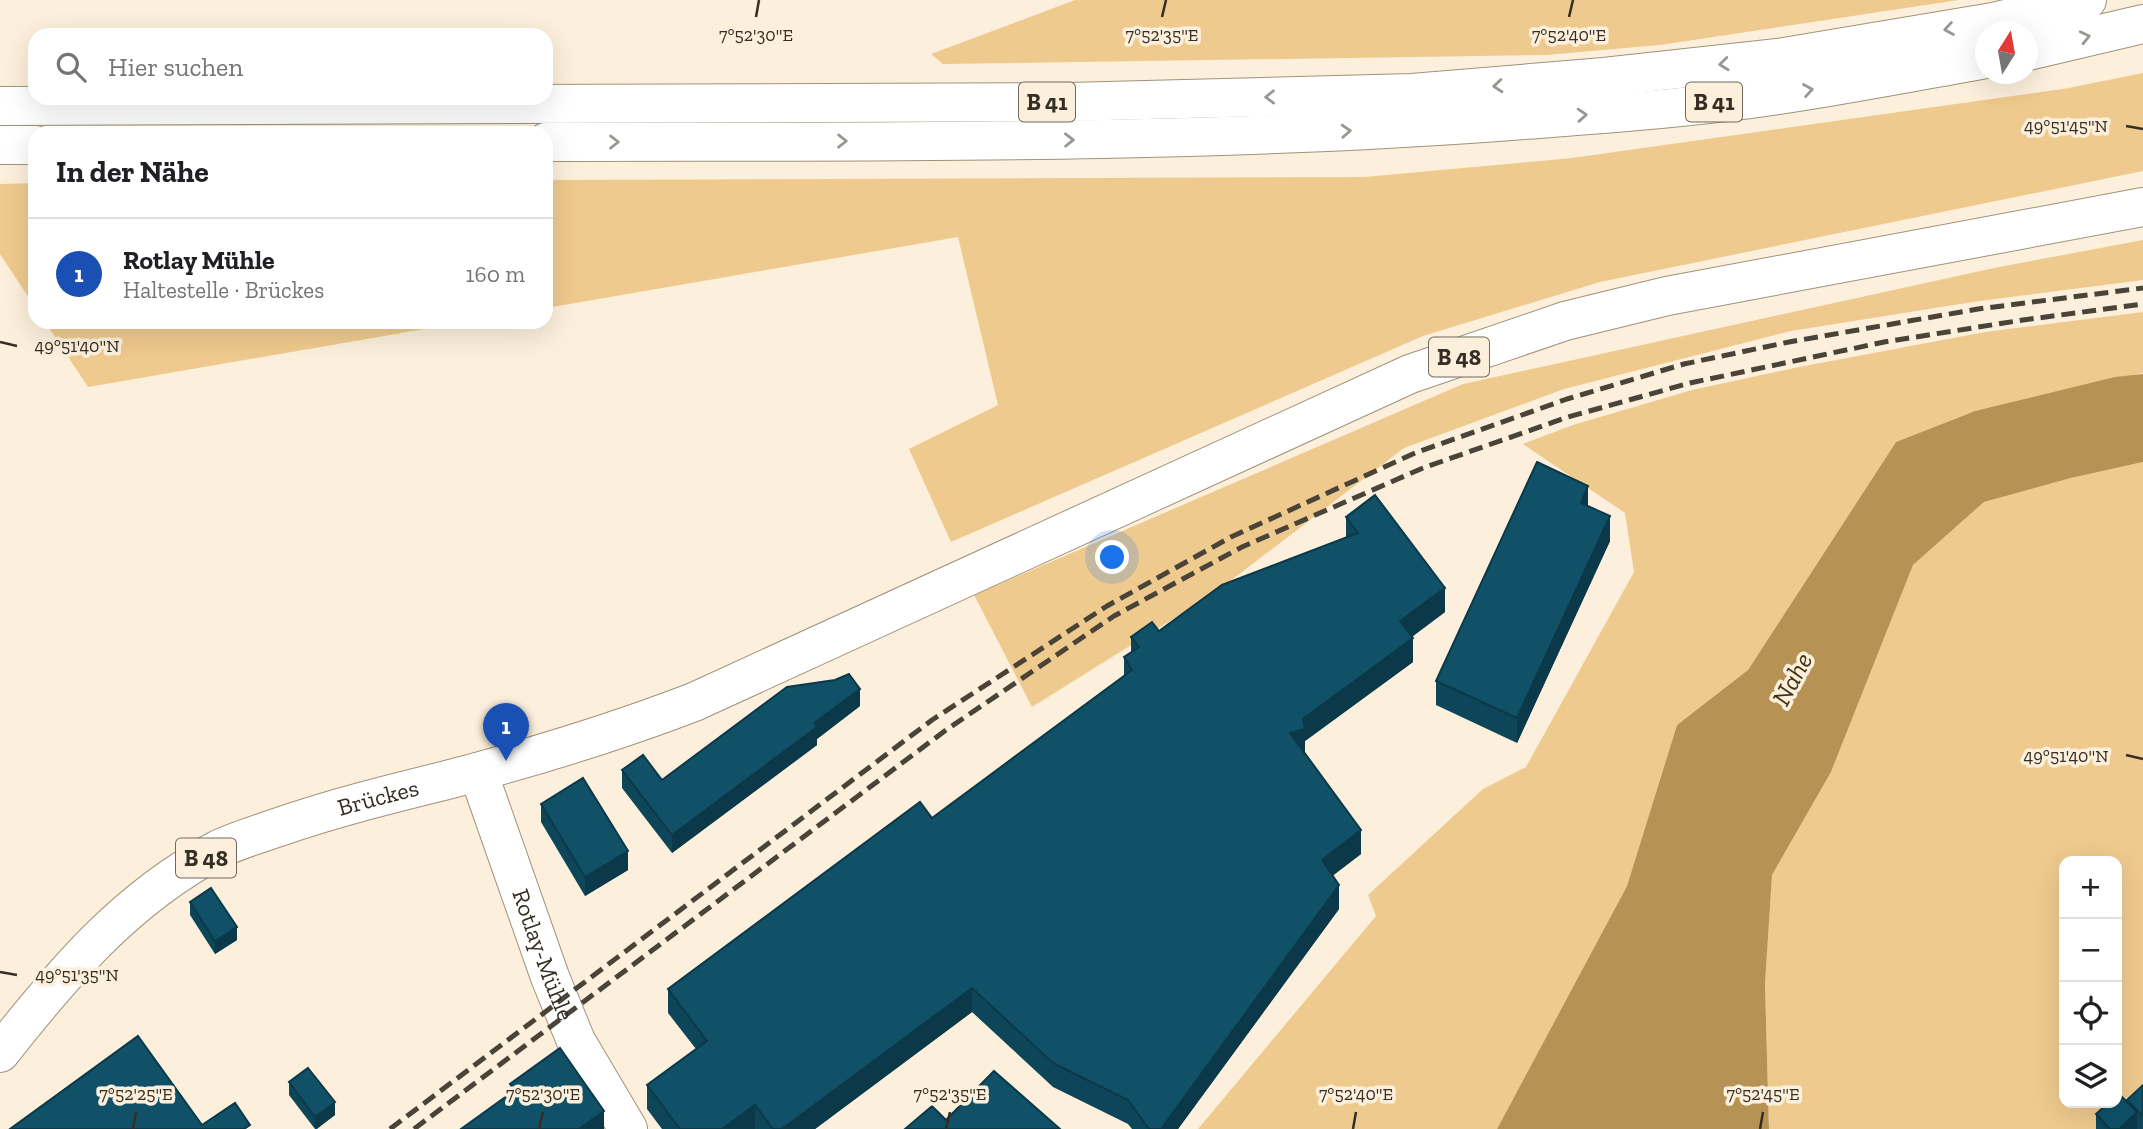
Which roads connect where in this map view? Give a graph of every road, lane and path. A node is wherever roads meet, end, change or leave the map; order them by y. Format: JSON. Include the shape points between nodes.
{"nodes":[{"id":1,"x":2087,"y":0,"type":"edge"},
{"id":2,"x":2143,"y":24,"type":"edge"},
{"id":3,"x":2038,"y":49,"type":"edge"},
{"id":4,"x":1975,"y":61,"type":"edge"},
{"id":5,"x":553,"y":104,"type":"edge"},
{"id":6,"x":264,"y":105,"type":"edge"},
{"id":7,"x":0,"y":106,"type":"edge"},
{"id":8,"x":553,"y":142,"type":"edge"},
{"id":9,"x":0,"y":145,"type":"edge"},
{"id":10,"x":28,"y":145,"type":"edge"},
{"id":11,"x":2143,"y":207,"type":"edge"},
{"id":12,"x":478,"y":772,"type":"junction"},
{"id":13,"x":0,"y":1053,"type":"edge"},
{"id":14,"x":628,"y":1129,"type":"edge"}],
"edges":[{"from":1,"to":5,"type":"main road","number":"B 41","one_way":true,"via":[[1993,22],[1778,58],[1412,93],[1054,102]]},
{"from":3,"to":2,"type":"main road","one_way":true},
{"from":8,"to":4,"type":"main road","number":"B 41","one_way":true,"via":[[1068,140],[1441,126],[1783,95]]},
{"from":6,"to":7,"type":"main road","number":"B 41","one_way":true},
{"from":9,"to":10,"type":"main road"},
{"from":11,"to":12,"type":"main road","name":"Brückes","number":"B 48","via":[[1667,296],[1565,321],[1410,373],[694,702],[576,745]]},
{"from":12,"to":13,"type":"main road","name":"Brückes","number":"B 48","via":[[326,811],[220,849],[121,915]]},
{"from":12,"to":14,"type":"main road","name":"Rotlay-Mühle","via":[[576,1041]]}]}
